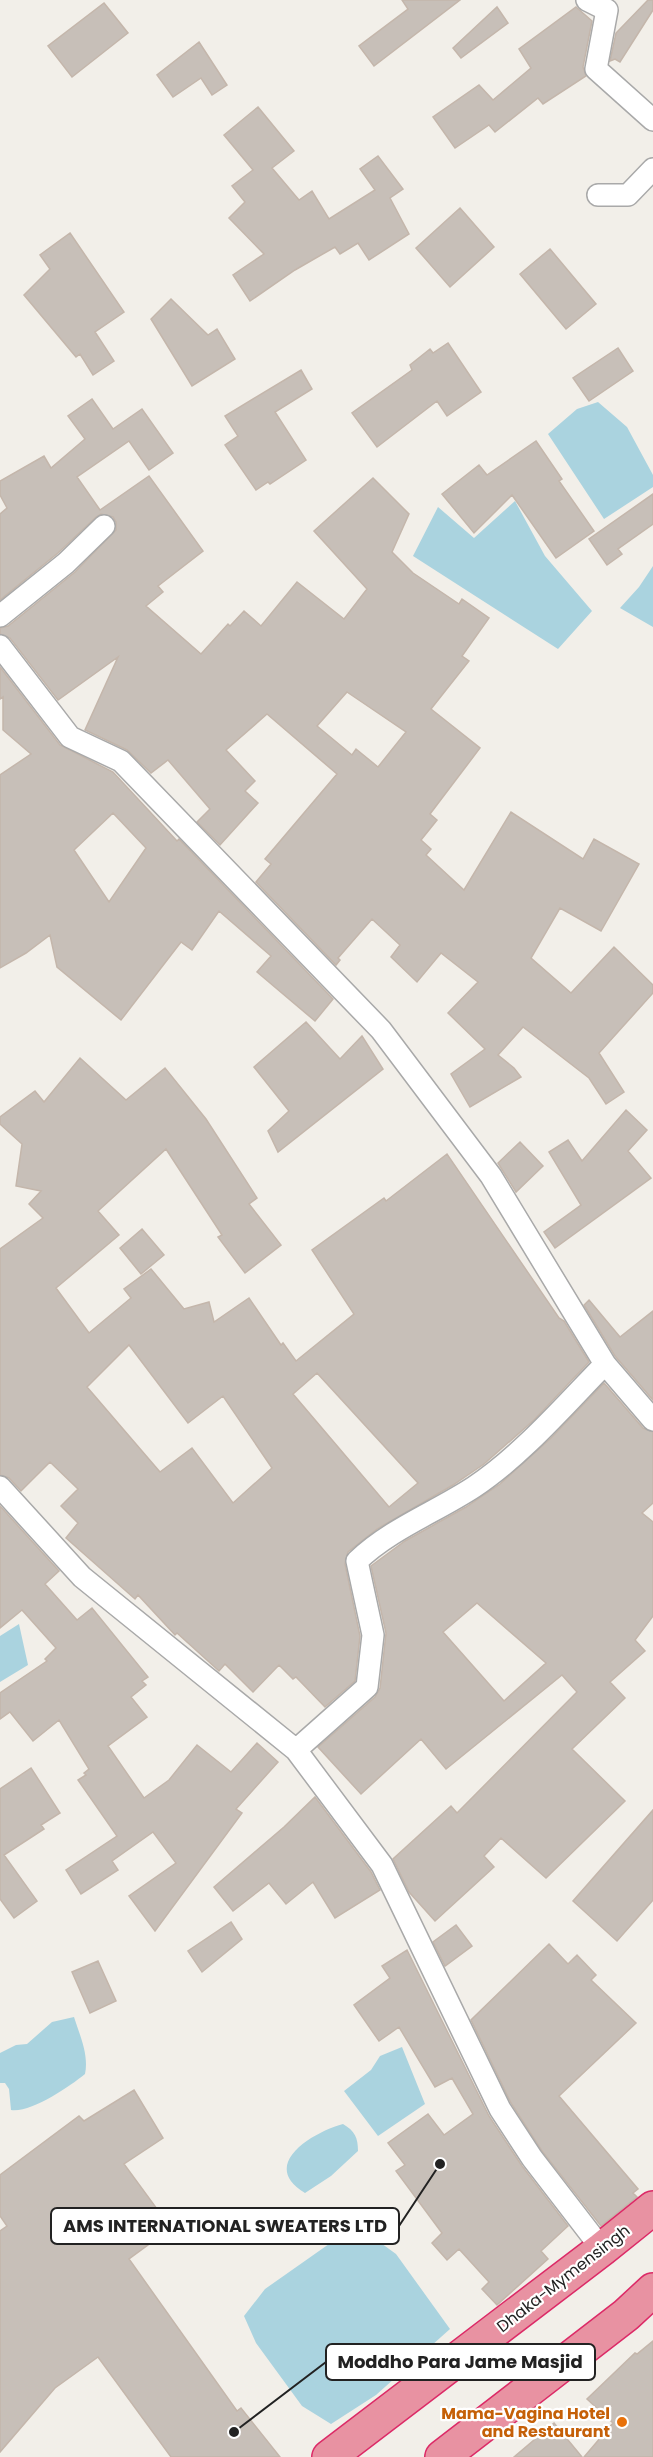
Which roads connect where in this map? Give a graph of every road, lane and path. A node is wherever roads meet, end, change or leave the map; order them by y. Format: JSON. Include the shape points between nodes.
{"nodes":[{"id":1,"x":587,"y":0,"type":"edge"},
{"id":2,"x":653,"y":120,"type":"edge"},
{"id":3,"x":653,"y":169,"type":"edge"},
{"id":4,"x":598,"y":195,"type":"dead end"},
{"id":5,"x":104,"y":526,"type":"dead end"},
{"id":6,"x":0,"y":616,"type":"edge"},
{"id":7,"x":0,"y":646,"type":"edge"},
{"id":8,"x":605,"y":1364,"type":"junction"},
{"id":9,"x":653,"y":1420,"type":"edge"},
{"id":10,"x":0,"y":1487,"type":"edge"},
{"id":11,"x":296,"y":1750,"type":"junction"},
{"id":12,"x":653,"y":2208,"type":"edge"},
{"id":13,"x":602,"y":2249,"type":"junction"},
{"id":14,"x":653,"y":2290,"type":"edge"},
{"id":15,"x":329,"y":2457,"type":"edge"},
{"id":16,"x":442,"y":2457,"type":"edge"}],
"edges":[{"from":1,"to":2,"type":"street","via":[[608,10],[596,69]]},
{"from":3,"to":4,"type":"street","via":[[628,195]]},
{"from":5,"to":6,"type":"street","via":[[66,563]]},
{"from":7,"to":8,"type":"street","via":[[70,737],[121,761],[381,1030],[491,1176]]},
{"from":8,"to":9,"type":"street"},
{"from":8,"to":11,"type":"street","via":[[534,1437],[476,1486],[375,1546],[357,1561],[373,1635],[367,1687]]},
{"from":10,"to":11,"type":"street","via":[[82,1577]]},
{"from":11,"to":13,"type":"street","via":[[382,1865],[500,2109]]},
{"from":12,"to":13,"type":"highway","name":"Dhaka-Mymensingh"},
{"from":13,"to":15,"type":"highway","name":"Dhaka-Mymensingh"},
{"from":14,"to":16,"type":"highway"}]}
